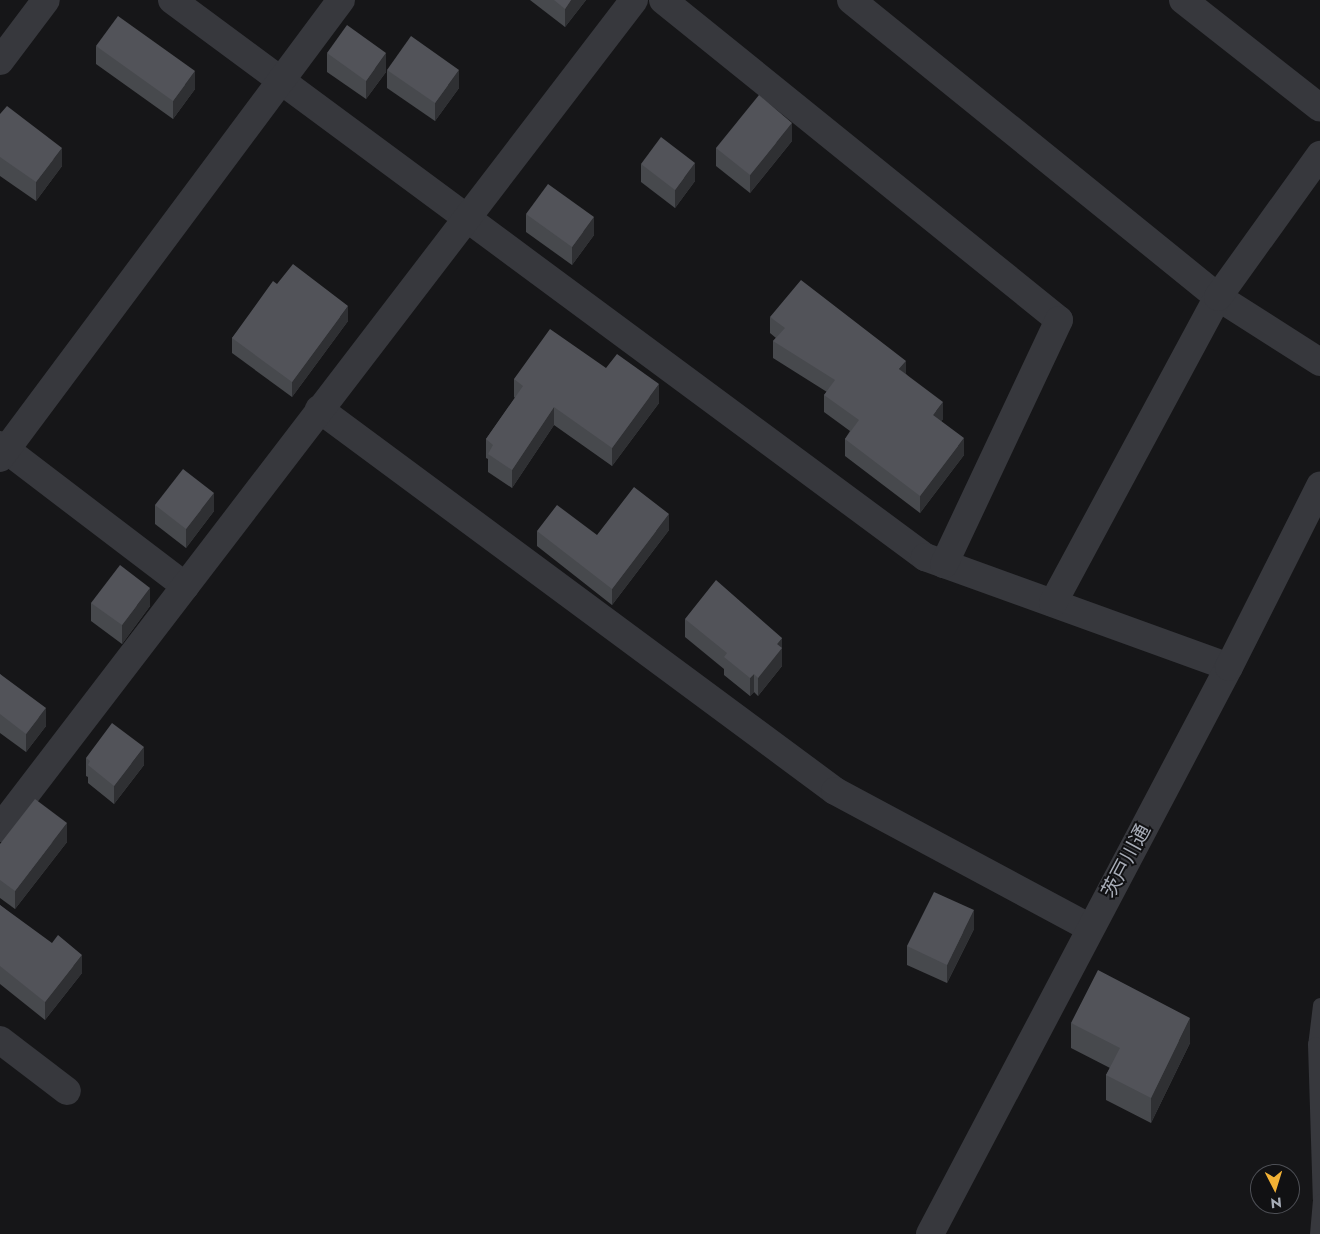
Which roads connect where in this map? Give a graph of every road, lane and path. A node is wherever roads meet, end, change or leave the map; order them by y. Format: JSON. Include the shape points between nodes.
{"nodes":[{"id":1,"x":46,"y":0,"type":"edge"},
{"id":2,"x":172,"y":0,"type":"edge"},
{"id":3,"x":341,"y":0,"type":"edge"},
{"id":4,"x":634,"y":0,"type":"edge"},
{"id":5,"x":663,"y":0,"type":"edge"},
{"id":6,"x":851,"y":0,"type":"edge"},
{"id":7,"x":1183,"y":0,"type":"edge"},
{"id":8,"x":0,"y":61,"type":"edge"},
{"id":9,"x":282,"y":81,"type":"junction"},
{"id":10,"x":1320,"y":108,"type":"edge"},
{"id":11,"x":1320,"y":156,"type":"edge"},
{"id":12,"x":466,"y":218,"type":"junction"},
{"id":13,"x":1218,"y":296,"type":"junction"},
{"id":14,"x":1320,"y":362,"type":"edge"},
{"id":15,"x":319,"y":409,"type":"junction"},
{"id":16,"x":2,"y":451,"type":"edge"},
{"id":17,"x":1320,"y":486,"type":"edge"},
{"id":18,"x":944,"y":564,"type":"junction"},
{"id":19,"x":185,"y":586,"type":"junction"},
{"id":20,"x":1053,"y":603,"type":"junction"},
{"id":21,"x":1229,"y":667,"type":"junction"},
{"id":22,"x":0,"y":828,"type":"edge"},
{"id":23,"x":1091,"y":928,"type":"junction"},
{"id":24,"x":1320,"y":1005,"type":"edge"},
{"id":25,"x":0,"y":1040,"type":"edge"},
{"id":26,"x":68,"y":1091,"type":"dead end"},
{"id":27,"x":1320,"y":1200,"type":"edge"},
{"id":28,"x":930,"y":1234,"type":"edge"},
{"id":29,"x":1317,"y":1234,"type":"edge"}],
"edges":[{"from":1,"to":8,"type":"street"},
{"from":2,"to":9,"type":"street"},
{"from":3,"to":9,"type":"street"},
{"from":4,"to":12,"type":"street"},
{"from":5,"to":18,"type":"street","via":[[1060,320]]},
{"from":6,"to":13,"type":"street"},
{"from":7,"to":10,"type":"street"},
{"from":9,"to":12,"type":"street"},
{"from":9,"to":16,"type":"street"},
{"from":11,"to":13,"type":"street"},
{"from":12,"to":15,"type":"street"},
{"from":12,"to":18,"type":"street","via":[[925,557]]},
{"from":13,"to":14,"type":"street"},
{"from":13,"to":20,"type":"street"},
{"from":15,"to":19,"type":"street"},
{"from":15,"to":23,"type":"street","via":[[835,791]]},
{"from":16,"to":19,"type":"street"},
{"from":17,"to":21,"type":"street","name":"茨戸川通"},
{"from":18,"to":20,"type":"street"},
{"from":19,"to":22,"type":"street"},
{"from":20,"to":21,"type":"street"},
{"from":21,"to":23,"type":"street","name":"茨戸川通"},
{"from":23,"to":28,"type":"street","name":"茨戸川通"},
{"from":24,"to":27,"type":"lane","via":[[1315,1044]]},
{"from":25,"to":26,"type":"street"},
{"from":27,"to":29,"type":"lane"}]}
